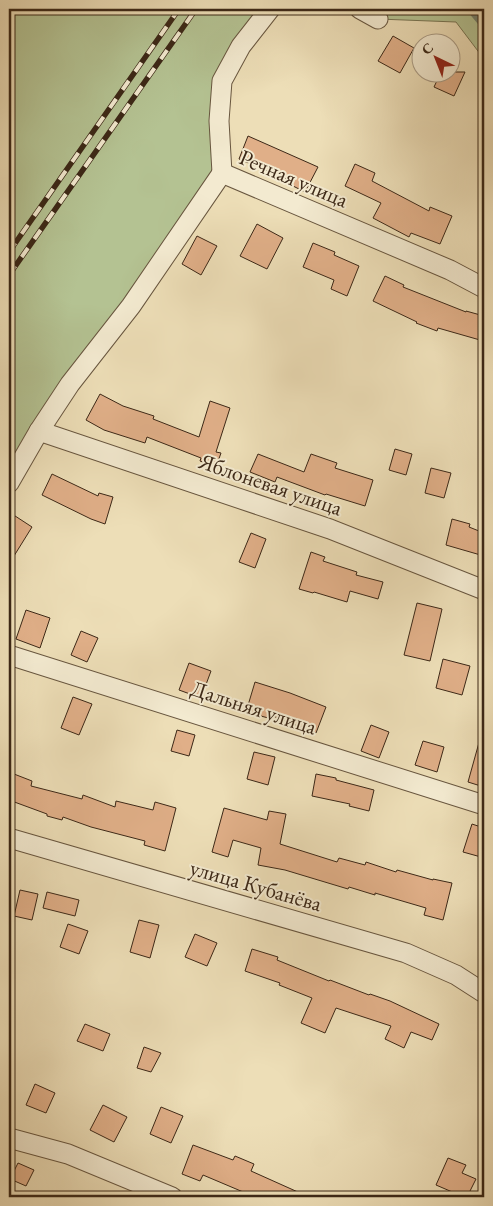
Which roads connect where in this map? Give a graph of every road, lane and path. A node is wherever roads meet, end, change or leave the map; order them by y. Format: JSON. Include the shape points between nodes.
{"nodes":[{"id":1,"x":270,"y":9,"type":"edge"},
{"id":2,"x":360,"y":9,"type":"edge"},
{"id":3,"x":378,"y":19,"type":"dead end"},
{"id":4,"x":222,"y":173,"type":"junction"},
{"id":5,"x":484,"y":288,"type":"edge"},
{"id":6,"x":39,"y":432,"type":"junction"},
{"id":7,"x":9,"y":483,"type":"edge"},
{"id":8,"x":484,"y":590,"type":"edge"},
{"id":9,"x":9,"y":655,"type":"edge"},
{"id":10,"x":484,"y":805,"type":"edge"},
{"id":11,"x":9,"y":838,"type":"edge"},
{"id":12,"x":484,"y":993,"type":"edge"},
{"id":13,"x":9,"y":1138,"type":"edge"},
{"id":14,"x":172,"y":1197,"type":"edge"}],
"edges":[{"from":1,"to":4,"type":"street","name":"Речная улица","via":[[241,46],[222,81],[219,121]]},
{"from":2,"to":3,"type":"street"},
{"from":4,"to":5,"type":"street","name":"Речная улица","via":[[450,270]]},
{"from":4,"to":6,"type":"street"},
{"from":6,"to":7,"type":"street"},
{"from":6,"to":8,"type":"street","name":"Яблоневая улица","via":[[330,529]]},
{"from":9,"to":10,"type":"street","name":"Дальняя улица"},
{"from":11,"to":12,"type":"street","name":"улица Кубанёва","via":[[406,953],[456,975]]},
{"from":13,"to":14,"type":"street","via":[[68,1154]]}]}
